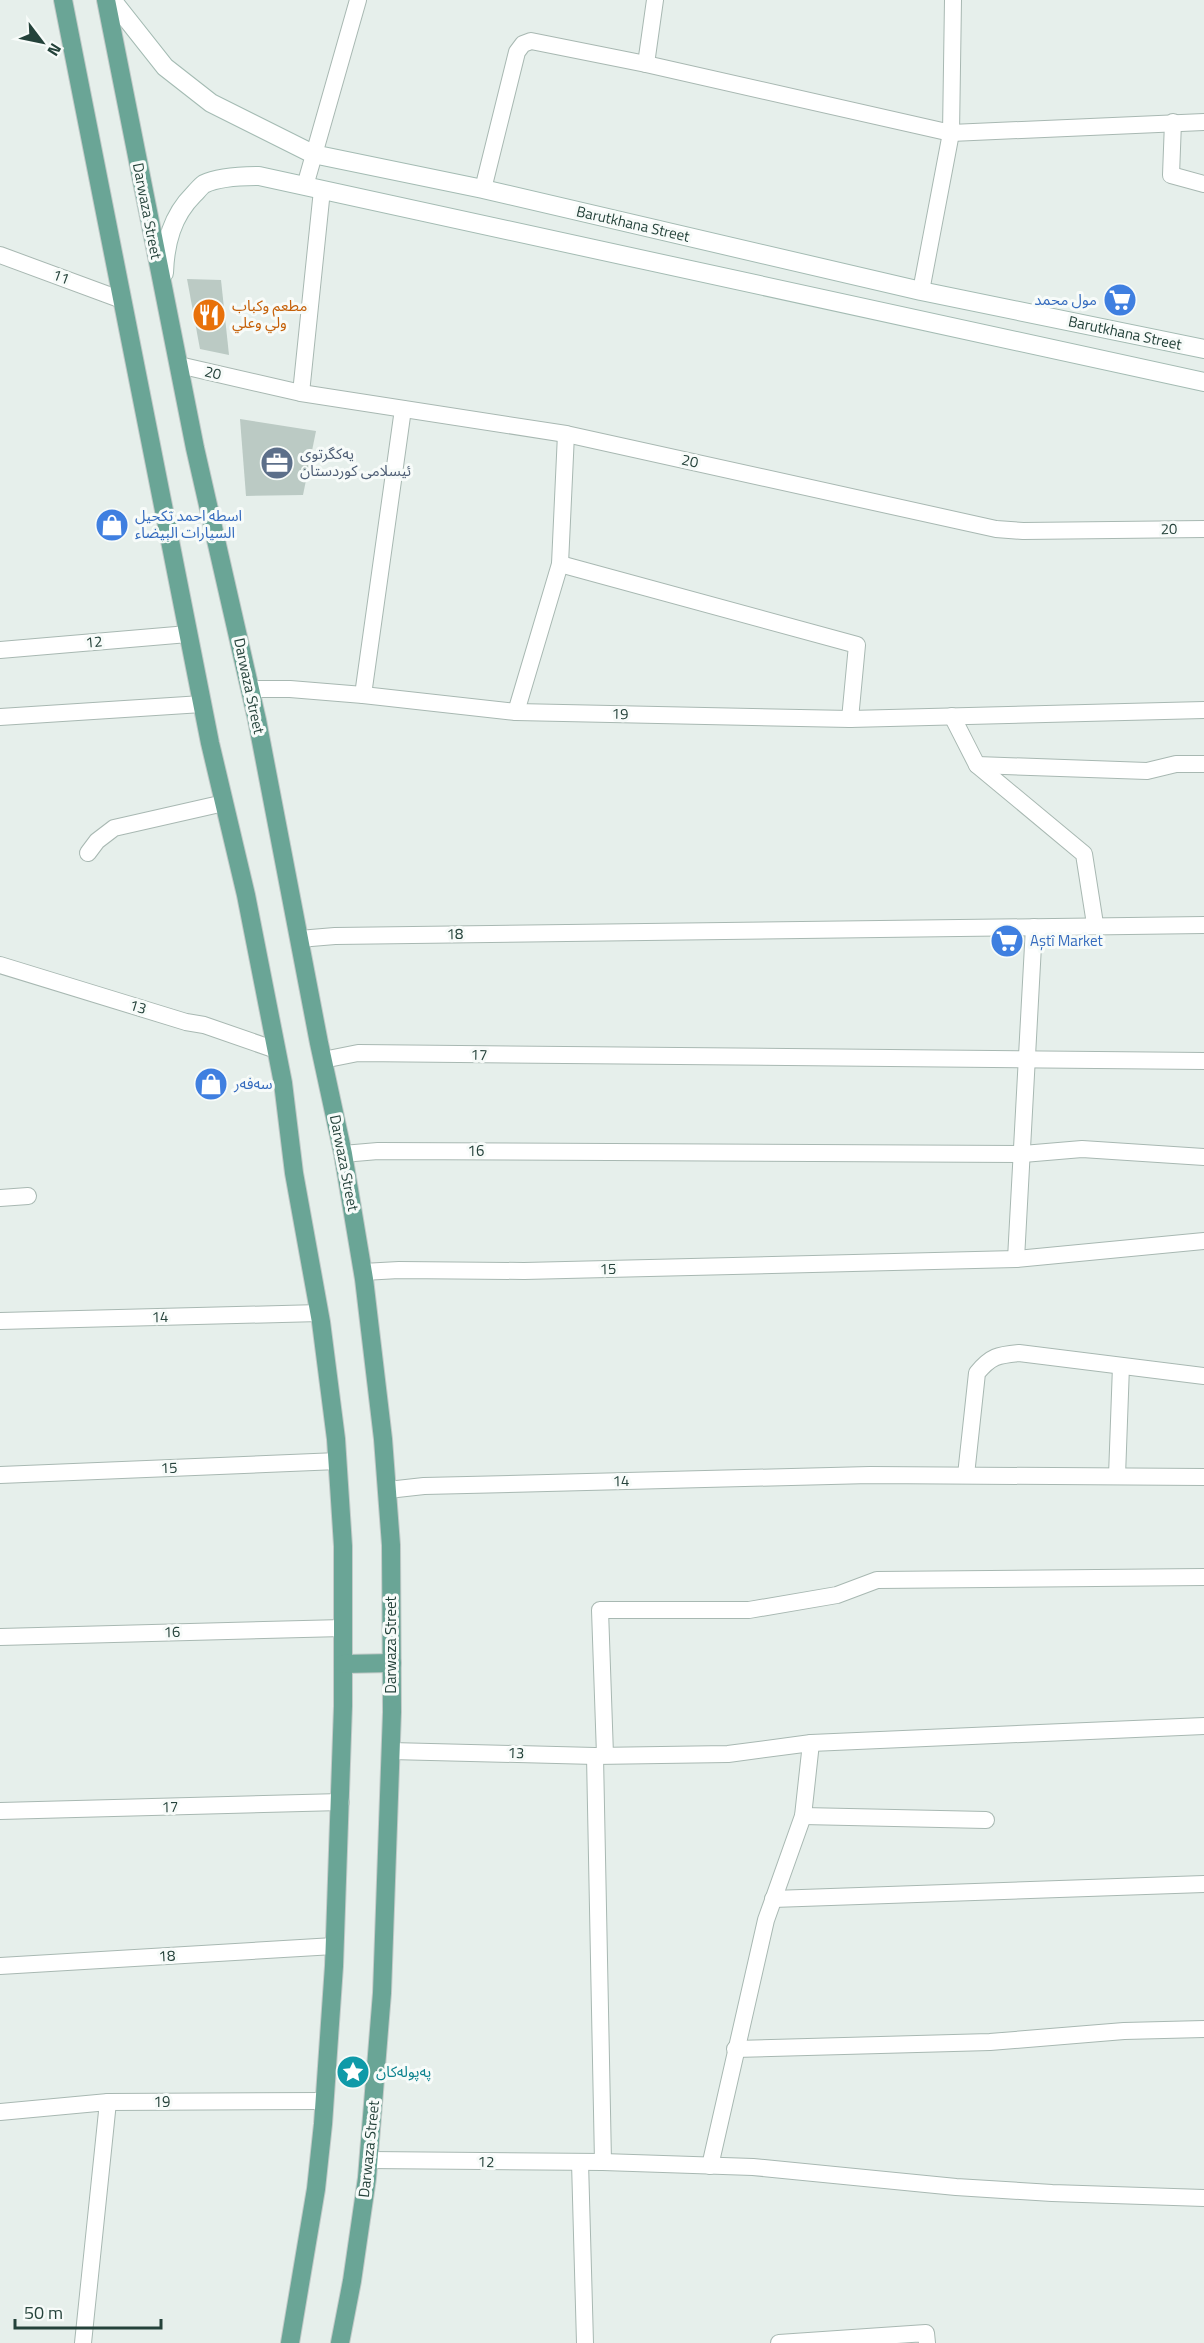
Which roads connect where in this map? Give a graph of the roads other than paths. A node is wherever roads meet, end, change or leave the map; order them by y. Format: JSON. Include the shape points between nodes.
{"nodes":[{"id":1,"x":63,"y":0,"type":"edge"},
{"id":2,"x":106,"y":0,"type":"edge"},
{"id":3,"x":112,"y":0,"type":"edge"},
{"id":4,"x":358,"y":0,"type":"edge"},
{"id":5,"x":655,"y":0,"type":"edge"},
{"id":6,"x":953,"y":0,"type":"edge"},
{"id":7,"x":646,"y":64,"type":"junction"},
{"id":8,"x":1173,"y":122,"type":"junction"},
{"id":9,"x":1204,"y":122,"type":"edge"},
{"id":10,"x":951,"y":133,"type":"junction"},
{"id":11,"x":313,"y":154,"type":"junction"},
{"id":12,"x":1204,"y":184,"type":"edge"},
{"id":13,"x":313,"y":188,"type":"junction"},
{"id":14,"x":483,"y":189,"type":"junction"},
{"id":15,"x":0,"y":255,"type":"edge"},
{"id":16,"x":163,"y":287,"type":"junction"},
{"id":17,"x":921,"y":291,"type":"junction"},
{"id":18,"x":122,"y":300,"type":"junction"},
{"id":19,"x":1204,"y":350,"type":"edge"},
{"id":20,"x":178,"y":365,"type":"junction"},
{"id":21,"x":1204,"y":382,"type":"edge"},
{"id":22,"x":301,"y":393,"type":"junction"},
{"id":23,"x":403,"y":409,"type":"junction"},
{"id":24,"x":566,"y":434,"type":"junction"},
{"id":25,"x":1204,"y":529,"type":"edge"},
{"id":26,"x":560,"y":564,"type":"junction"},
{"id":27,"x":188,"y":634,"type":"junction"},
{"id":28,"x":0,"y":650,"type":"edge"},
{"id":29,"x":250,"y":689,"type":"junction"},
{"id":30,"x":363,"y":695,"type":"junction"},
{"id":31,"x":202,"y":704,"type":"junction"},
{"id":32,"x":1204,"y":710,"type":"edge"},
{"id":33,"x":516,"y":712,"type":"junction"},
{"id":34,"x":952,"y":716,"type":"junction"},
{"id":35,"x":0,"y":717,"type":"edge"},
{"id":36,"x":850,"y":719,"type":"junction"},
{"id":37,"x":1204,"y":764,"type":"edge"},
{"id":38,"x":977,"y":765,"type":"junction"},
{"id":39,"x":224,"y":803,"type":"junction"},
{"id":40,"x":88,"y":853,"type":"dead end"},
{"id":41,"x":1095,"y":924,"type":"junction"},
{"id":42,"x":1204,"y":925,"type":"edge"},
{"id":43,"x":1034,"y":927,"type":"junction"},
{"id":44,"x":299,"y":939,"type":"junction"},
{"id":45,"x":0,"y":965,"type":"edge"},
{"id":46,"x":276,"y":1050,"type":"junction"},
{"id":47,"x":323,"y":1060,"type":"junction"},
{"id":48,"x":1029,"y":1060,"type":"junction"},
{"id":49,"x":1204,"y":1061,"type":"edge"},
{"id":50,"x":343,"y":1154,"type":"junction"},
{"id":51,"x":1023,"y":1154,"type":"junction"},
{"id":52,"x":1204,"y":1157,"type":"edge"},
{"id":53,"x":28,"y":1196,"type":"dead end"},
{"id":54,"x":0,"y":1198,"type":"edge"},
{"id":55,"x":1204,"y":1241,"type":"edge"},
{"id":56,"x":1016,"y":1259,"type":"junction"},
{"id":57,"x":363,"y":1272,"type":"junction"},
{"id":58,"x":320,"y":1313,"type":"junction"},
{"id":59,"x":0,"y":1321,"type":"edge"},
{"id":60,"x":1121,"y":1366,"type":"junction"},
{"id":61,"x":1204,"y":1376,"type":"edge"},
{"id":62,"x":338,"y":1461,"type":"junction"},
{"id":63,"x":0,"y":1475,"type":"edge"},
{"id":64,"x":966,"y":1475,"type":"junction"},
{"id":65,"x":1117,"y":1476,"type":"junction"},
{"id":66,"x":1204,"y":1477,"type":"edge"},
{"id":67,"x":388,"y":1490,"type":"junction"},
{"id":68,"x":1204,"y":1577,"type":"edge"},
{"id":69,"x":343,"y":1628,"type":"junction"},
{"id":70,"x":0,"y":1636,"type":"edge"},
{"id":71,"x":392,"y":1663,"type":"junction"},
{"id":72,"x":343,"y":1664,"type":"junction"},
{"id":73,"x":1204,"y":1726,"type":"edge"},
{"id":74,"x":811,"y":1743,"type":"junction"},
{"id":75,"x":391,"y":1751,"type":"junction"},
{"id":76,"x":600,"y":1755,"type":"junction"},
{"id":77,"x":341,"y":1802,"type":"junction"},
{"id":78,"x":0,"y":1811,"type":"edge"},
{"id":79,"x":803,"y":1816,"type":"junction"},
{"id":80,"x":986,"y":1820,"type":"dead end"},
{"id":81,"x":1204,"y":1884,"type":"edge"},
{"id":82,"x":773,"y":1899,"type":"junction"},
{"id":83,"x":334,"y":1946,"type":"junction"},
{"id":84,"x":0,"y":1966,"type":"edge"},
{"id":85,"x":1204,"y":2029,"type":"edge"},
{"id":86,"x":735,"y":2049,"type":"junction"},
{"id":87,"x":325,"y":2101,"type":"junction"},
{"id":88,"x":108,"y":2102,"type":"junction"},
{"id":89,"x":0,"y":2112,"type":"edge"},
{"id":90,"x":369,"y":2160,"type":"junction"},
{"id":91,"x":580,"y":2162,"type":"junction"},
{"id":92,"x":603,"y":2162,"type":"junction"},
{"id":93,"x":710,"y":2166,"type":"junction"},
{"id":94,"x":1204,"y":2198,"type":"edge"},
{"id":95,"x":83,"y":2343,"type":"edge"},
{"id":96,"x":290,"y":2343,"type":"edge"},
{"id":97,"x":340,"y":2343,"type":"edge"},
{"id":98,"x":585,"y":2343,"type":"edge"},
{"id":99,"x":779,"y":2343,"type":"edge"},
{"id":100,"x":927,"y":2343,"type":"edge"}],
"edges":[{"from":1,"to":18,"type":"main road"},
{"from":2,"to":16,"type":"main road","name":"Darwaza Street"},
{"from":3,"to":11,"type":"main road","name":"Barutkhana Street","via":[[165,67],[211,103]]},
{"from":4,"to":11,"type":"street"},
{"from":5,"to":7,"type":"street"},
{"from":6,"to":10,"type":"street"},
{"from":7,"to":10,"type":"street"},
{"from":7,"to":14,"type":"street","via":[[531,41],[523,44],[517,52]]},
{"from":8,"to":9,"type":"street"},
{"from":8,"to":10,"type":"street"},
{"from":8,"to":12,"type":"street","via":[[1171,175]]},
{"from":10,"to":17,"type":"street"},
{"from":11,"to":13,"type":"street"},
{"from":11,"to":14,"type":"main road","name":"Barutkhana Street"},
{"from":13,"to":16,"type":"main road","name":"Barutkhana Street","via":[[259,176],[238,176],[205,184],[186,201],[172,224],[165,250]]},
{"from":13,"to":21,"type":"main road","name":"Barutkhana Street"},
{"from":13,"to":22,"type":"street"},
{"from":14,"to":17,"type":"main road","name":"Barutkhana Street"},
{"from":15,"to":18,"type":"street","name":"11"},
{"from":16,"to":20,"type":"main road","name":"Darwaza Street"},
{"from":17,"to":19,"type":"main road","name":"Barutkhana Street"},
{"from":18,"to":27,"type":"main road"},
{"from":20,"to":22,"type":"street","name":"20"},
{"from":20,"to":29,"type":"main road","name":"Darwaza Street"},
{"from":22,"to":23,"type":"street","name":"20"},
{"from":23,"to":24,"type":"street","name":"20"},
{"from":23,"to":30,"type":"street"},
{"from":24,"to":25,"type":"street","name":"20","via":[[996,529]]},
{"from":24,"to":26,"type":"street"},
{"from":26,"to":33,"type":"street"},
{"from":26,"to":36,"type":"street","via":[[857,645]]},
{"from":27,"to":28,"type":"street","name":"12"},
{"from":27,"to":31,"type":"main road"},
{"from":29,"to":30,"type":"street","name":"19"},
{"from":29,"to":44,"type":"main road","name":"Darwaza Street"},
{"from":30,"to":33,"type":"street","name":"19"},
{"from":31,"to":35,"type":"street"},
{"from":31,"to":39,"type":"main road"},
{"from":32,"to":34,"type":"street","name":"19"},
{"from":33,"to":36,"type":"street","name":"19"},
{"from":34,"to":36,"type":"street","name":"19"},
{"from":34,"to":38,"type":"street"},
{"from":37,"to":38,"type":"street","via":[[1176,764],[1147,771]]},
{"from":38,"to":41,"type":"street","via":[[1084,854]]},
{"from":39,"to":40,"type":"street","via":[[114,828]]},
{"from":39,"to":46,"type":"main road"},
{"from":41,"to":42,"type":"street","name":"18"},
{"from":41,"to":43,"type":"street","name":"18"},
{"from":43,"to":44,"type":"street","name":"18"},
{"from":43,"to":48,"type":"street"},
{"from":44,"to":47,"type":"main road","name":"Darwaza Street"},
{"from":45,"to":46,"type":"street","name":"13"},
{"from":46,"to":58,"type":"main road"},
{"from":47,"to":48,"type":"street","name":"17","via":[[358,1053]]},
{"from":47,"to":50,"type":"main road","name":"Darwaza Street"},
{"from":48,"to":49,"type":"street","name":"17"},
{"from":48,"to":51,"type":"street"},
{"from":50,"to":51,"type":"street","name":"16"},
{"from":50,"to":57,"type":"main road","name":"Darwaza Street"},
{"from":51,"to":52,"type":"street","name":"16","via":[[1082,1149]]},
{"from":51,"to":56,"type":"street"},
{"from":53,"to":54,"type":"street"},
{"from":55,"to":56,"type":"street","name":"15"},
{"from":56,"to":57,"type":"street","name":"15"},
{"from":57,"to":67,"type":"main road","name":"Darwaza Street"},
{"from":58,"to":59,"type":"street","name":"14"},
{"from":58,"to":62,"type":"main road"},
{"from":60,"to":61,"type":"street"},
{"from":60,"to":64,"type":"street","via":[[1019,1353],[997,1355],[986,1362],[977,1373]]},
{"from":60,"to":65,"type":"street"},
{"from":62,"to":63,"type":"street","name":"15"},
{"from":62,"to":69,"type":"main road"},
{"from":64,"to":65,"type":"street","name":"14"},
{"from":64,"to":67,"type":"street","name":"14","via":[[424,1486]]},
{"from":65,"to":66,"type":"street","name":"14"},
{"from":67,"to":71,"type":"main road","name":"Darwaza Street"},
{"from":68,"to":76,"type":"street","via":[[877,1580],[837,1595],[749,1610],[600,1610]]},
{"from":69,"to":70,"type":"street","name":"16"},
{"from":69,"to":72,"type":"main road"},
{"from":71,"to":72,"type":"main road"},
{"from":71,"to":75,"type":"main road","name":"Darwaza Street"},
{"from":72,"to":77,"type":"main road"},
{"from":73,"to":74,"type":"street","name":"13"},
{"from":74,"to":76,"type":"street","name":"13","via":[[728,1754]]},
{"from":74,"to":79,"type":"street"},
{"from":75,"to":76,"type":"street","name":"13"},
{"from":75,"to":90,"type":"main road","name":"Darwaza Street","via":[[382,1982]]},
{"from":76,"to":92,"type":"street"},
{"from":77,"to":78,"type":"street","name":"17"},
{"from":77,"to":83,"type":"main road"},
{"from":79,"to":80,"type":"street"},
{"from":79,"to":82,"type":"street"},
{"from":81,"to":82,"type":"street"},
{"from":82,"to":86,"type":"street"},
{"from":83,"to":84,"type":"street","name":"18"},
{"from":83,"to":87,"type":"main road"},
{"from":85,"to":86,"type":"street","via":[[990,2042]]},
{"from":86,"to":93,"type":"street"},
{"from":87,"to":88,"type":"street","name":"19"},
{"from":87,"to":96,"type":"main road","via":[[316,2189]]},
{"from":88,"to":89,"type":"street","name":"19"},
{"from":88,"to":95,"type":"street"},
{"from":90,"to":91,"type":"street","name":"12"},
{"from":90,"to":97,"type":"main road","name":"Darwaza Street","via":[[362,2224]]},
{"from":91,"to":92,"type":"street","name":"12"},
{"from":91,"to":98,"type":"street"},
{"from":92,"to":93,"type":"street","name":"12"},
{"from":93,"to":94,"type":"street","name":"12","via":[[967,2187]]},
{"from":99,"to":100,"type":"street","via":[[926,2333]]}]}
